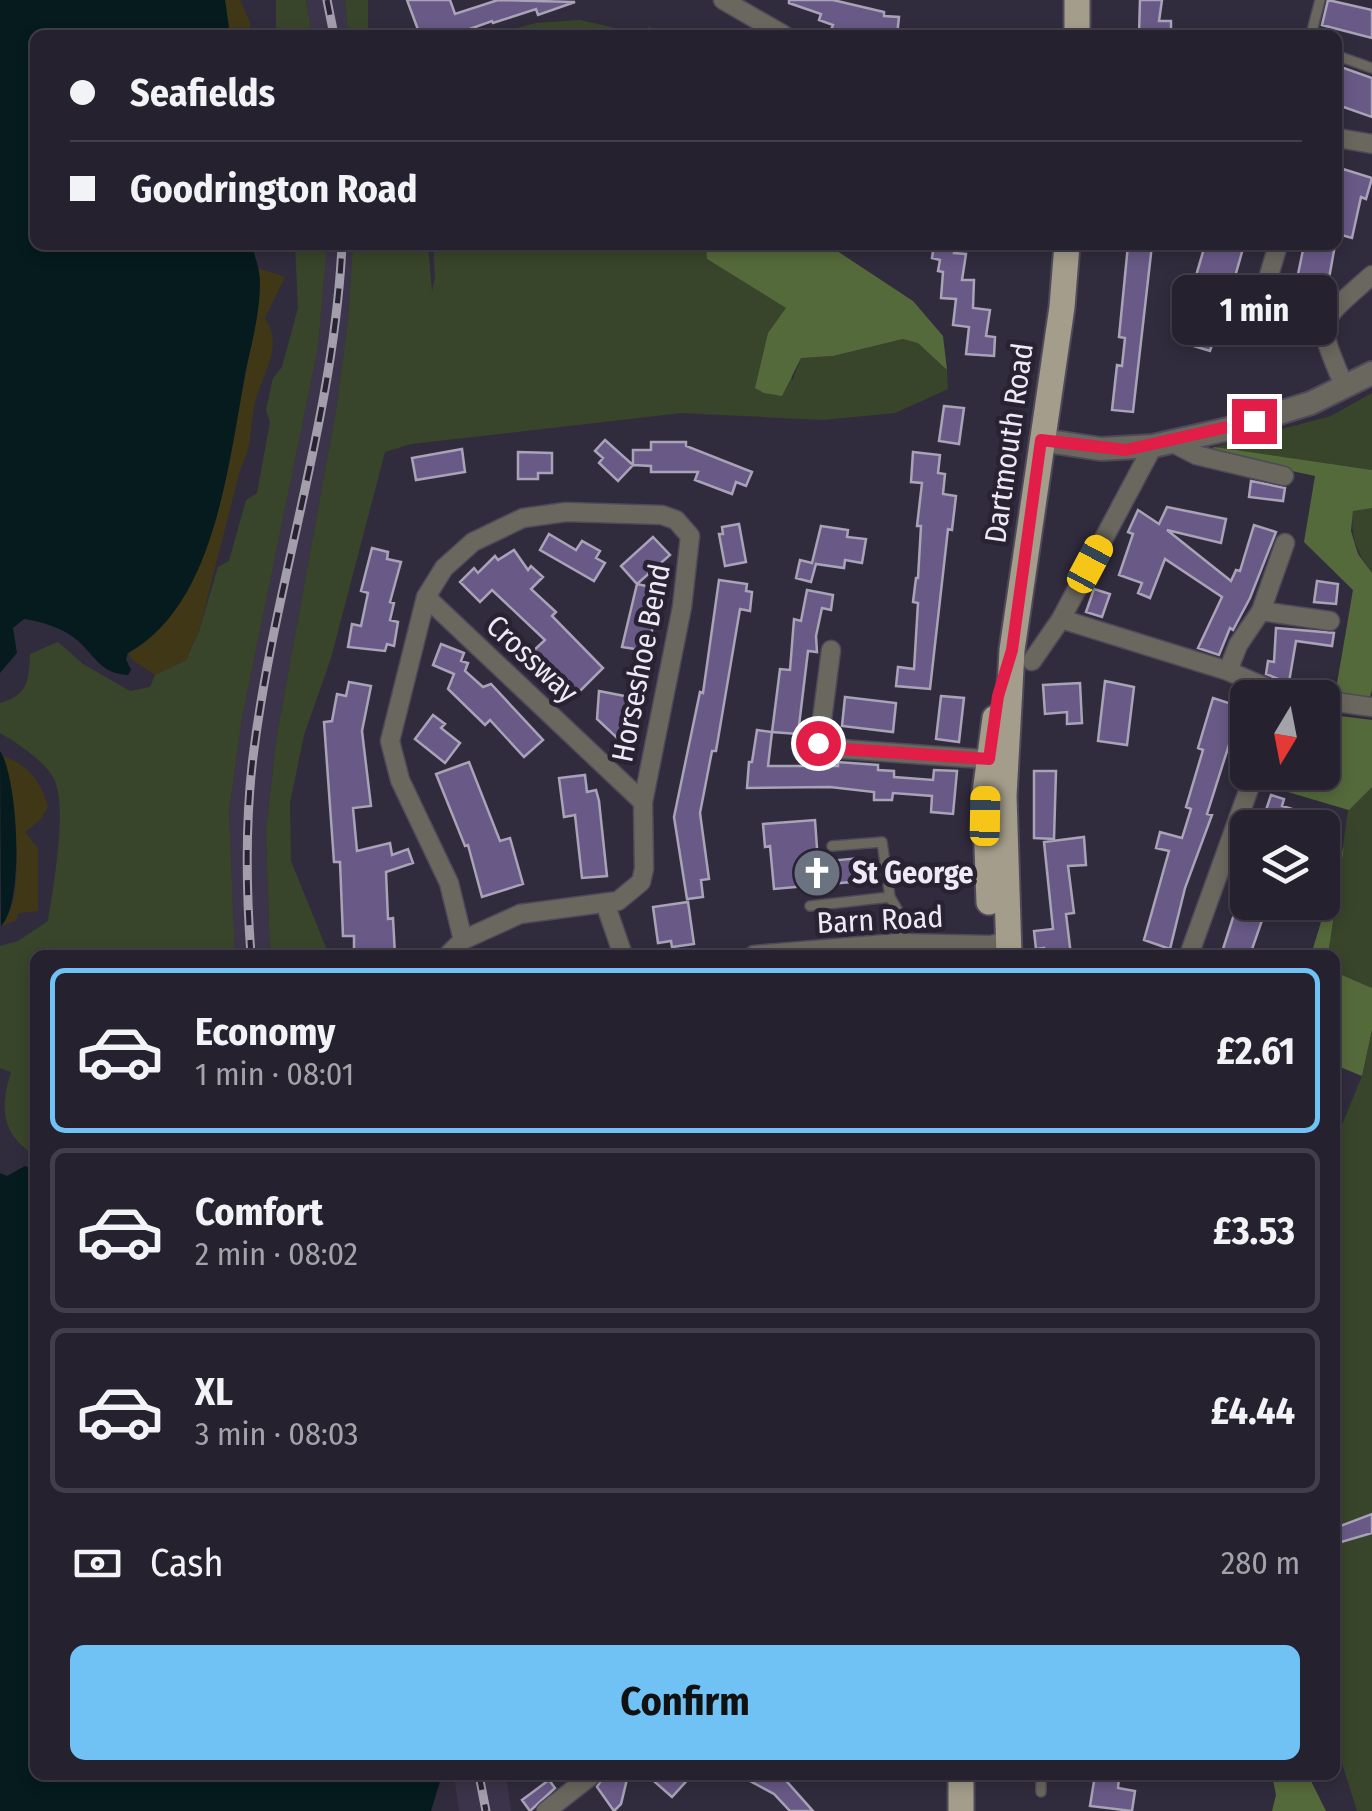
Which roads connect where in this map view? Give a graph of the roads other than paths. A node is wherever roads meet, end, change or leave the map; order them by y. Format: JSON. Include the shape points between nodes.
{"nodes":[{"id":1,"x":723,"y":0,"type":"edge"},
{"id":2,"x":1077,"y":0,"type":"edge"},
{"id":3,"x":1320,"y":0,"type":"edge"},
{"id":4,"x":775,"y":30,"type":"edge"},
{"id":5,"x":1077,"y":30,"type":"edge"},
{"id":6,"x":1313,"y":30,"type":"edge"},
{"id":7,"x":1342,"y":57,"type":"edge"},
{"id":8,"x":1372,"y":68,"type":"edge"},
{"id":9,"x":1342,"y":139,"type":"edge"},
{"id":10,"x":1372,"y":144,"type":"edge"},
{"id":11,"x":1068,"y":250,"type":"edge"},
{"id":12,"x":1277,"y":250,"type":"edge"},
{"id":13,"x":1372,"y":275,"type":"edge"},
{"id":14,"x":1252,"y":317,"type":"dead end"},
{"id":15,"x":1372,"y":373,"type":"edge"},
{"id":16,"x":1345,"y":388,"type":"junction"},
{"id":17,"x":1041,"y":440,"type":"junction"},
{"id":18,"x":1162,"y":444,"type":"junction"},
{"id":19,"x":1284,"y":476,"type":"dead end"},
{"id":20,"x":1284,"y":543,"type":"dead end"},
{"id":21,"x":426,"y":598,"type":"junction"},
{"id":22,"x":1261,"y":611,"type":"junction"},
{"id":23,"x":1061,"y":620,"type":"junction"},
{"id":24,"x":1330,"y":621,"type":"dead end"},
{"id":25,"x":830,"y":650,"type":"dead end"},
{"id":26,"x":1022,"y":656,"type":"junction"},
{"id":27,"x":1228,"y":670,"type":"junction"},
{"id":28,"x":1248,"y":680,"type":"edge"},
{"id":29,"x":1340,"y":702,"type":"edge"},
{"id":30,"x":1372,"y":706,"type":"edge"},
{"id":31,"x":998,"y":761,"type":"junction"},
{"id":32,"x":1249,"y":790,"type":"edge"},
{"id":33,"x":643,"y":802,"type":"junction"},
{"id":34,"x":832,"y":846,"type":"dead end"},
{"id":35,"x":890,"y":897,"type":"junction"},
{"id":36,"x":605,"y":903,"type":"junction"},
{"id":37,"x":810,"y":906,"type":"dead end"},
{"id":38,"x":463,"y":940,"type":"junction"},
{"id":39,"x":897,"y":949,"type":"edge"},
{"id":40,"x":1000,"y":949,"type":"edge"},
{"id":41,"x":453,"y":950,"type":"edge"},
{"id":42,"x":620,"y":950,"type":"edge"},
{"id":43,"x":1192,"y":950,"type":"edge"},
{"id":44,"x":586,"y":1780,"type":"edge"},
{"id":45,"x":961,"y":1780,"type":"edge"},
{"id":46,"x":1041,"y":1780,"type":"edge"},
{"id":47,"x":1041,"y":1792,"type":"dead end"},
{"id":48,"x":546,"y":1811,"type":"edge"},
{"id":49,"x":961,"y":1811,"type":"edge"}],
"edges":[{"from":1,"to":4,"type":"street"},
{"from":2,"to":5,"type":"main road"},
{"from":3,"to":6,"type":"lane"},
{"from":7,"to":8,"type":"lane"},
{"from":9,"to":10,"type":"street"},
{"from":11,"to":17,"type":"main road","name":"Dartmouth Road"},
{"from":12,"to":14,"type":"street"},
{"from":13,"to":16,"type":"street","via":[[1328,314],[1324,331]]},
{"from":15,"to":16,"type":"street"},
{"from":16,"to":18,"type":"street"},
{"from":17,"to":18,"type":"street","via":[[1101,450]]},
{"from":17,"to":26,"type":"main road","name":"Dartmouth Road"},
{"from":18,"to":19,"type":"street"},
{"from":18,"to":23,"type":"street"},
{"from":20,"to":22,"type":"street"},
{"from":21,"to":33,"type":"street","name":"Crossway"},
{"from":21,"to":33,"type":"street","name":"Horseshoe Bend","via":[[444,568],[473,542],[522,518],[566,512],[676,520],[690,536],[689,559]]},
{"from":21,"to":38,"type":"street","name":"Horseshoe Bend","via":[[390,741],[400,780],[449,882]]},
{"from":22,"to":24,"type":"street"},
{"from":22,"to":27,"type":"street"},
{"from":23,"to":26,"type":"street"},
{"from":23,"to":27,"type":"street"},
{"from":25,"to":31,"type":"street","via":[[818,743]]},
{"from":26,"to":31,"type":"main road","name":"Dartmouth Road"},
{"from":27,"to":28,"type":"street"},
{"from":29,"to":30,"type":"street"},
{"from":31,"to":40,"type":"main road","name":"Dartmouth Road","via":[[1004,796]]},
{"from":32,"to":43,"type":"street"},
{"from":33,"to":36,"type":"street","name":"Horseshoe Bend","via":[[640,882]]},
{"from":34,"to":35,"type":"lane","via":[[882,842]]},
{"from":35,"to":37,"type":"lane"},
{"from":35,"to":39,"type":"lane","via":[[897,909]]},
{"from":36,"to":38,"type":"street","via":[[520,914]]},
{"from":36,"to":42,"type":"street"},
{"from":38,"to":41,"type":"street"},
{"from":39,"to":40,"type":"street","name":"Barn Road"},
{"from":44,"to":48,"type":"street"},
{"from":45,"to":49,"type":"main road"},
{"from":46,"to":47,"type":"lane"}]}
